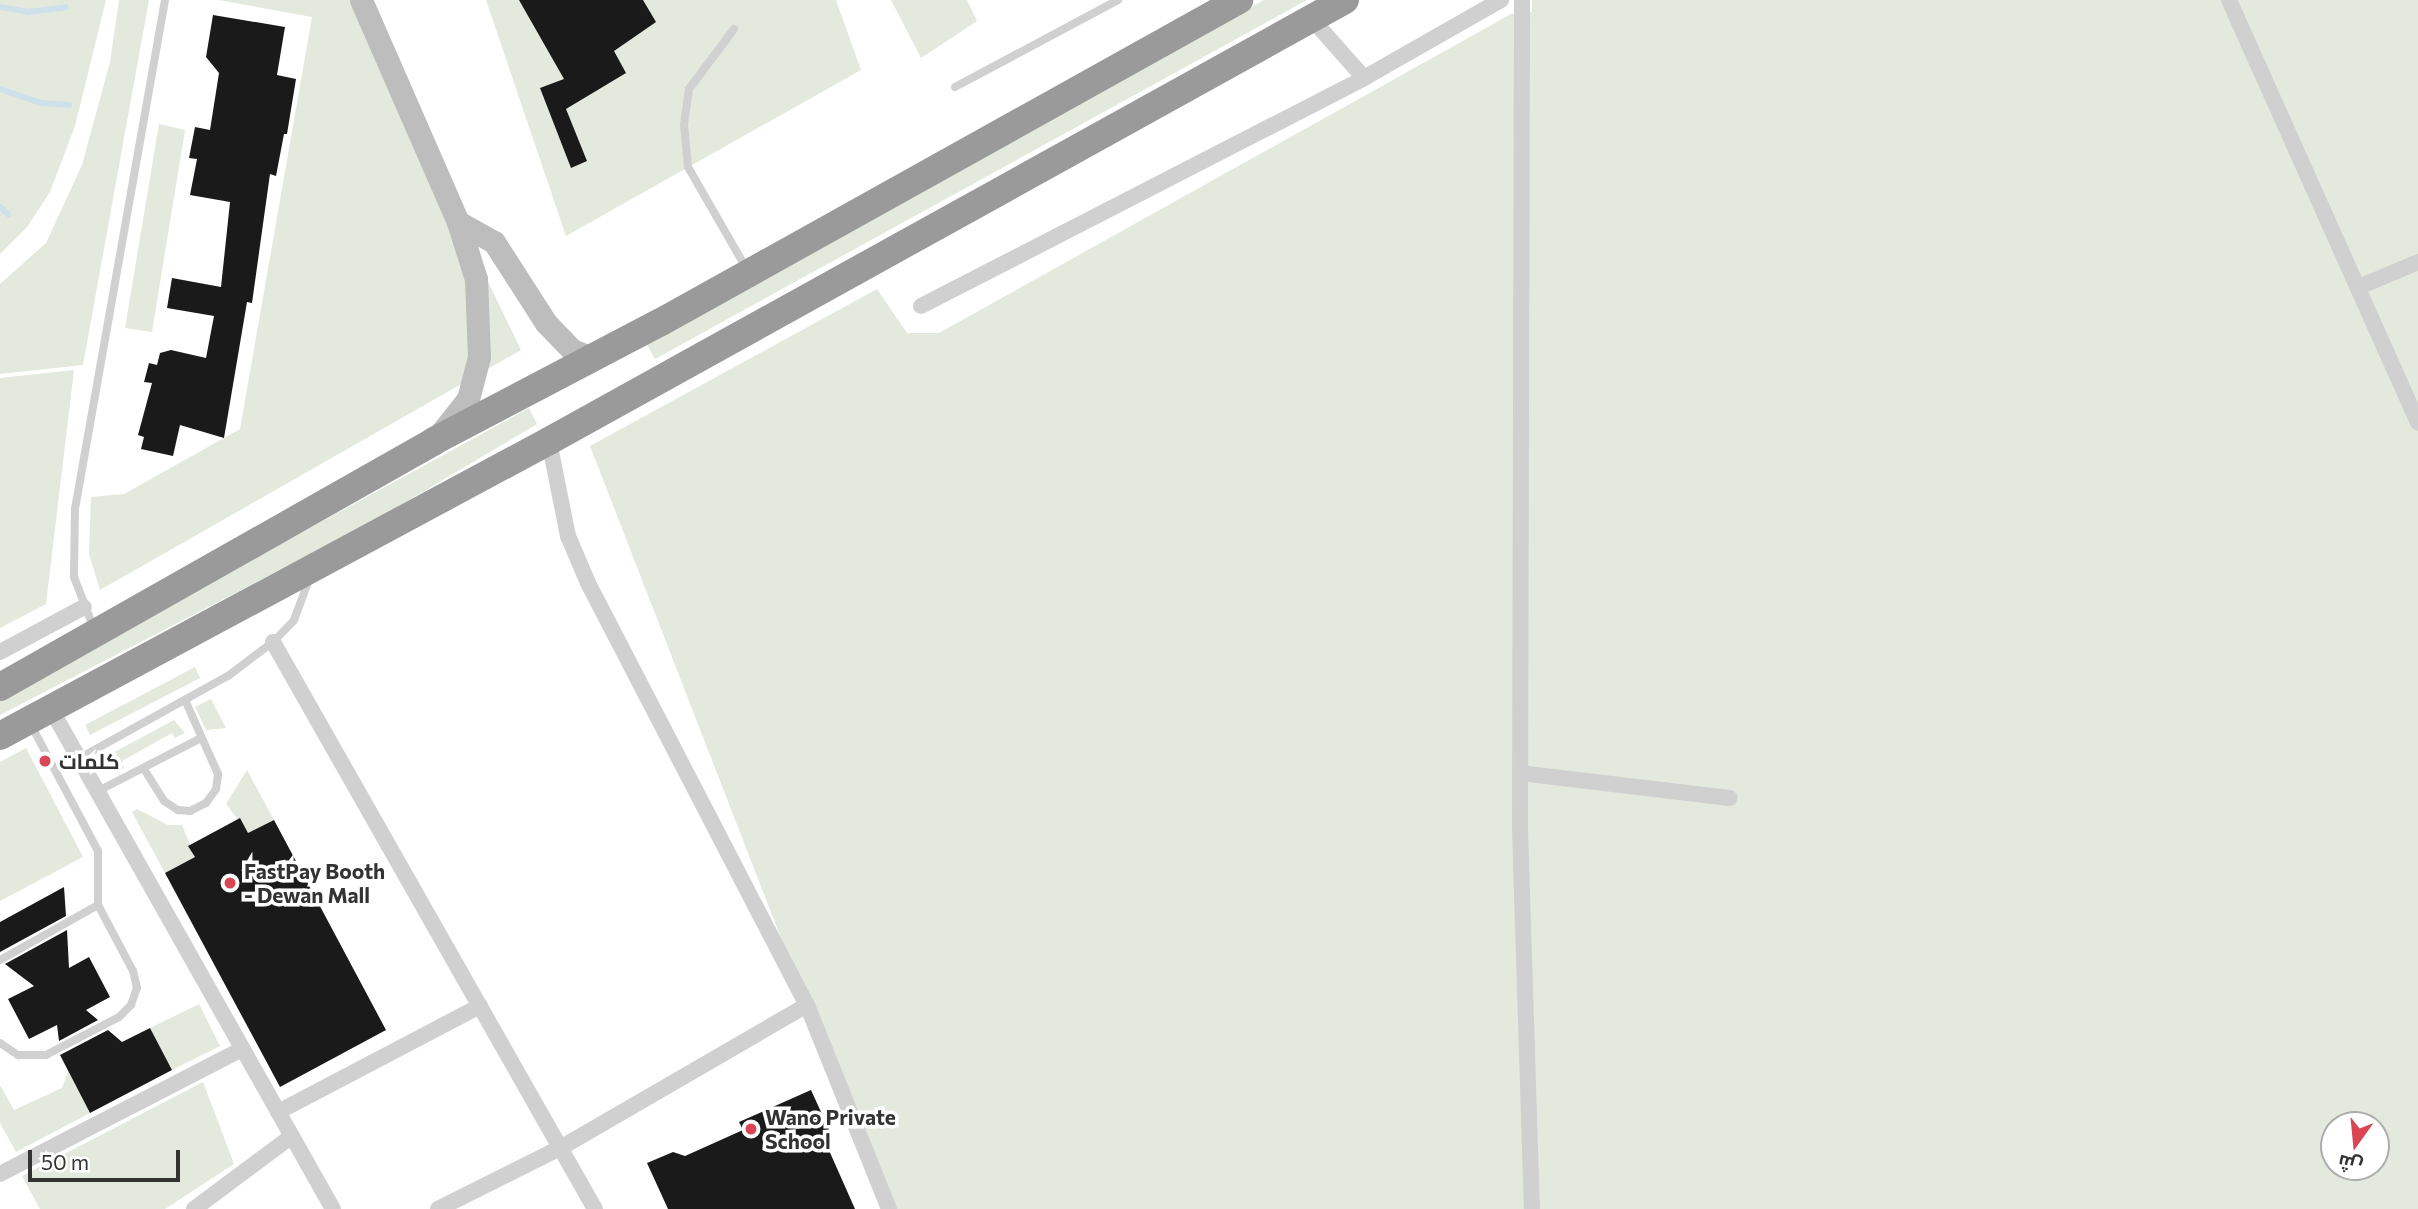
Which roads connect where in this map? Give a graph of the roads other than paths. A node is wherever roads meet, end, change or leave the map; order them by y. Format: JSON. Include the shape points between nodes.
{"nodes":[{"id":1,"x":165,"y":0,"type":"edge"},
{"id":2,"x":361,"y":0,"type":"edge"},
{"id":3,"x":1118,"y":0,"type":"edge"},
{"id":4,"x":1345,"y":0,"type":"edge"},
{"id":5,"x":1501,"y":0,"type":"edge"},
{"id":6,"x":1522,"y":0,"type":"edge"},
{"id":7,"x":2229,"y":0,"type":"edge"},
{"id":8,"x":1223,"y":4,"type":"edge"},
{"id":9,"x":1311,"y":19,"type":"junction"},
{"id":10,"x":734,"y":29,"type":"dead end"},
{"id":11,"x":1364,"y":78,"type":"junction"},
{"id":12,"x":955,"y":87,"type":"dead end"},
{"id":13,"x":458,"y":222,"type":"junction"},
{"id":14,"x":2418,"y":262,"type":"edge"},
{"id":15,"x":750,"y":273,"type":"junction"},
{"id":16,"x":2359,"y":287,"type":"junction"},
{"id":17,"x":921,"y":306,"type":"dead end"},
{"id":18,"x":592,"y":358,"type":"junction"},
{"id":19,"x":2418,"y":423,"type":"edge"},
{"id":20,"x":434,"y":441,"type":"junction"},
{"id":21,"x":549,"y":441,"type":"junction"},
{"id":22,"x":313,"y":567,"type":"junction"},
{"id":23,"x":84,"y":607,"type":"junction"},
{"id":24,"x":97,"y":635,"type":"junction"},
{"id":25,"x":273,"y":642,"type":"junction"},
{"id":26,"x":0,"y":652,"type":"edge"},
{"id":27,"x":0,"y":687,"type":"edge"},
{"id":28,"x":185,"y":700,"type":"junction"},
{"id":29,"x":39,"y":715,"type":"junction"},
{"id":30,"x":0,"y":736,"type":"edge"},
{"id":31,"x":199,"y":739,"type":"junction"},
{"id":32,"x":78,"y":759,"type":"junction"},
{"id":33,"x":144,"y":769,"type":"junction"},
{"id":34,"x":1520,"y":773,"type":"junction"},
{"id":35,"x":98,"y":791,"type":"junction"},
{"id":36,"x":1730,"y":798,"type":"dead end"},
{"id":37,"x":98,"y":905,"type":"junction"},
{"id":38,"x":0,"y":960,"type":"edge"},
{"id":39,"x":807,"y":1005,"type":"junction"},
{"id":40,"x":480,"y":1006,"type":"junction"},
{"id":41,"x":0,"y":1043,"type":"edge"},
{"id":42,"x":242,"y":1049,"type":"junction"},
{"id":43,"x":278,"y":1112,"type":"junction"},
{"id":44,"x":292,"y":1136,"type":"junction"},
{"id":45,"x":562,"y":1147,"type":"junction"},
{"id":46,"x":0,"y":1174,"type":"edge"},
{"id":47,"x":194,"y":1209,"type":"edge"},
{"id":48,"x":334,"y":1209,"type":"edge"},
{"id":49,"x":438,"y":1209,"type":"edge"},
{"id":50,"x":595,"y":1209,"type":"edge"},
{"id":51,"x":889,"y":1209,"type":"edge"},
{"id":52,"x":1532,"y":1209,"type":"edge"}],
"edges":[{"from":1,"to":23,"type":"lane","via":[[75,509],[74,577]]},
{"from":2,"to":13,"type":"street"},
{"from":3,"to":12,"type":"lane"},
{"from":4,"to":9,"type":"highway"},
{"from":5,"to":11,"type":"street"},
{"from":6,"to":34,"type":"street"},
{"from":7,"to":16,"type":"street"},
{"from":8,"to":15,"type":"highway"},
{"from":9,"to":11,"type":"street"},
{"from":9,"to":21,"type":"highway"},
{"from":10,"to":15,"type":"lane","via":[[689,89],[684,125],[688,167]]},
{"from":11,"to":17,"type":"street"},
{"from":13,"to":18,"type":"street","via":[[494,242],[546,323],[572,350]]},
{"from":13,"to":20,"type":"street","via":[[476,278],[479,357],[468,399]]},
{"from":14,"to":16,"type":"street"},
{"from":15,"to":18,"type":"highway"},
{"from":16,"to":19,"type":"street"},
{"from":18,"to":20,"type":"highway"},
{"from":20,"to":24,"type":"highway"},
{"from":21,"to":22,"type":"highway"},
{"from":21,"to":39,"type":"street","via":[[568,536],[588,583]]},
{"from":22,"to":25,"type":"lane","via":[[301,607]]},
{"from":22,"to":29,"type":"highway"},
{"from":23,"to":24,"type":"lane"},
{"from":23,"to":26,"type":"street"},
{"from":24,"to":27,"type":"highway"},
{"from":25,"to":28,"type":"lane"},
{"from":25,"to":40,"type":"street"},
{"from":28,"to":31,"type":"lane"},
{"from":28,"to":32,"type":"lane"},
{"from":29,"to":30,"type":"highway"},
{"from":29,"to":32,"type":"street"},
{"from":29,"to":37,"type":"lane","via":[[98,851]]},
{"from":31,"to":33,"type":"lane"},
{"from":31,"to":33,"type":"lane","via":[[218,774],[216,789],[205,803],[190,811],[177,810],[164,801]]},
{"from":32,"to":35,"type":"street"},
{"from":33,"to":35,"type":"lane"},
{"from":34,"to":36,"type":"street"},
{"from":34,"to":52,"type":"street"},
{"from":35,"to":42,"type":"street"},
{"from":37,"to":38,"type":"lane"},
{"from":37,"to":41,"type":"lane","via":[[134,971],[137,988],[131,1005],[119,1017],[46,1055],[18,1055]]},
{"from":39,"to":45,"type":"street"},
{"from":39,"to":51,"type":"street"},
{"from":40,"to":43,"type":"street"},
{"from":40,"to":45,"type":"street"},
{"from":42,"to":43,"type":"street"},
{"from":42,"to":46,"type":"street"},
{"from":43,"to":44,"type":"street"},
{"from":44,"to":47,"type":"street"},
{"from":44,"to":48,"type":"street"},
{"from":45,"to":49,"type":"street"},
{"from":45,"to":50,"type":"street"}]}
